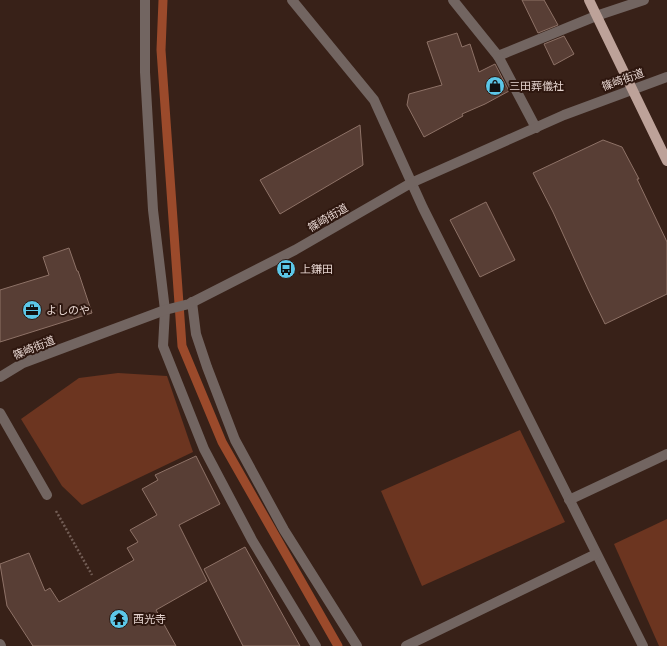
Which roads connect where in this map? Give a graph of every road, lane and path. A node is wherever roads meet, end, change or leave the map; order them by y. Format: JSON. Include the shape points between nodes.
{"nodes":[{"id":1,"x":145,"y":0,"type":"edge"},
{"id":2,"x":292,"y":0,"type":"edge"},
{"id":3,"x":453,"y":0,"type":"edge"},
{"id":4,"x":589,"y":0,"type":"edge"},
{"id":5,"x":644,"y":0,"type":"edge"},
{"id":6,"x":596,"y":16,"type":"junction"},
{"id":7,"x":498,"y":56,"type":"junction"},
{"id":8,"x":667,"y":77,"type":"edge"},
{"id":9,"x":632,"y":89,"type":"junction"},
{"id":10,"x":536,"y":128,"type":"junction"},
{"id":11,"x":667,"y":161,"type":"edge"},
{"id":12,"x":411,"y":183,"type":"junction"},
{"id":13,"x":191,"y":303,"type":"junction"},
{"id":14,"x":169,"y":310,"type":"junction"},
{"id":15,"x":0,"y":377,"type":"edge"},
{"id":16,"x":0,"y":412,"type":"edge"},
{"id":17,"x":667,"y":454,"type":"edge"},
{"id":18,"x":47,"y":495,"type":"joint"},
{"id":19,"x":569,"y":500,"type":"junction"},
{"id":20,"x":596,"y":554,"type":"junction"},
{"id":21,"x":92,"y":575,"type":"dead end"},
{"id":22,"x":316,"y":646,"type":"edge"},
{"id":23,"x":357,"y":646,"type":"edge"},
{"id":24,"x":406,"y":646,"type":"edge"},
{"id":25,"x":643,"y":646,"type":"edge"}],
"edges":[{"from":1,"to":14,"type":"street","via":[[145,72],[153,210]]},
{"from":2,"to":12,"type":"street","via":[[374,100]]},
{"from":3,"to":7,"type":"street"},
{"from":4,"to":6,"type":"main road"},
{"from":5,"to":6,"type":"street"},
{"from":6,"to":7,"type":"street"},
{"from":6,"to":9,"type":"main road"},
{"from":7,"to":10,"type":"street"},
{"from":8,"to":9,"type":"street","name":"篠崎街道"},
{"from":9,"to":10,"type":"street","name":"篠崎街道"},
{"from":9,"to":11,"type":"main road"},
{"from":10,"to":12,"type":"street","name":"篠崎街道"},
{"from":12,"to":13,"type":"street","name":"篠崎街道","via":[[295,250]]},
{"from":12,"to":19,"type":"street"},
{"from":13,"to":14,"type":"street","name":"篠崎街道"},
{"from":13,"to":23,"type":"street","via":[[196,334],[206,367],[236,440],[284,530]]},
{"from":14,"to":15,"type":"street","name":"篠崎街道","via":[[23,363]]},
{"from":14,"to":22,"type":"street","via":[[164,346],[204,449],[252,540]]},
{"from":16,"to":18,"type":"street"},
{"from":17,"to":19,"type":"street"},
{"from":18,"to":21,"type":"path"},
{"from":19,"to":20,"type":"street"},
{"from":20,"to":24,"type":"street"},
{"from":20,"to":25,"type":"street"}]}
